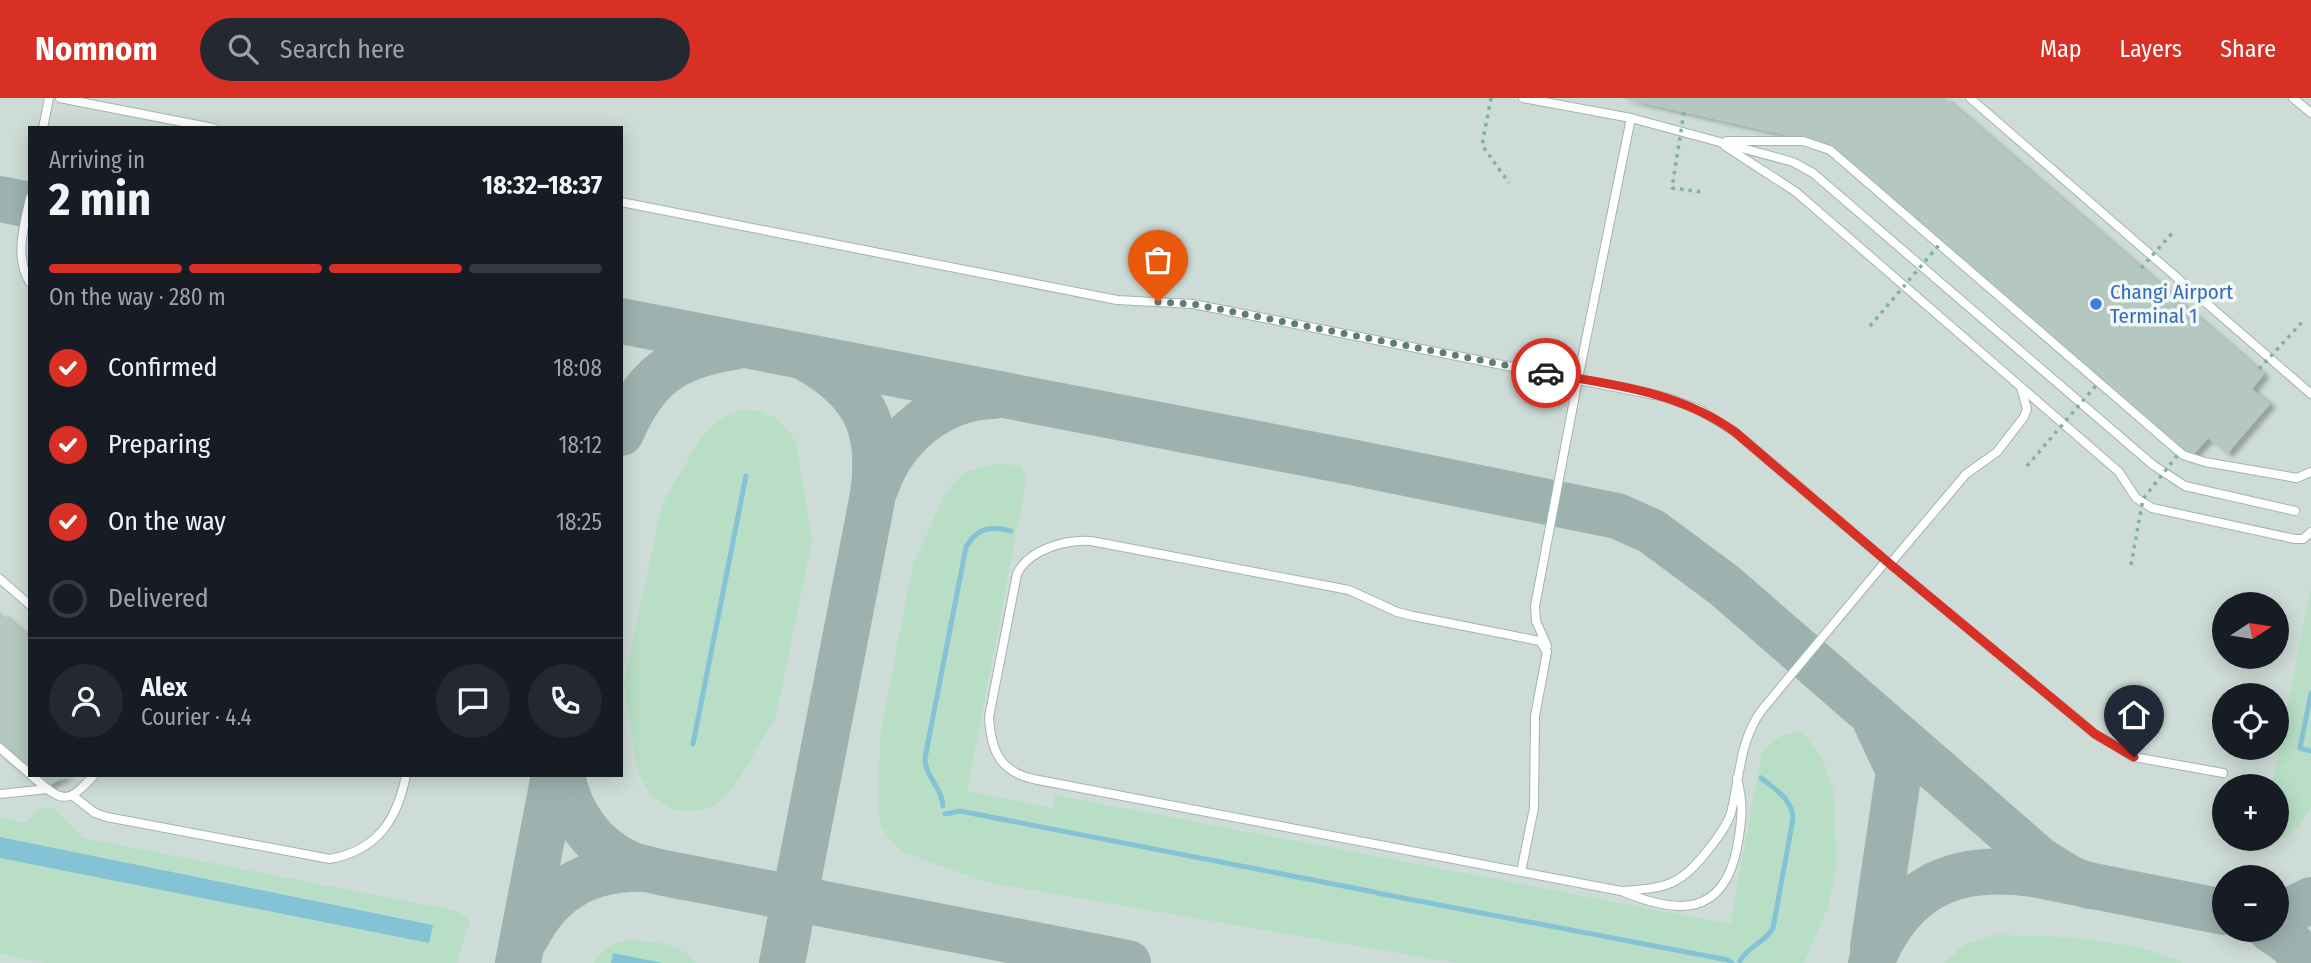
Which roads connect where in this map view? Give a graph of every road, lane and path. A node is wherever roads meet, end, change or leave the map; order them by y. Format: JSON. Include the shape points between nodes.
{"nodes":[{"id":1,"x":49,"y":98,"type":"edge"},
{"id":2,"x":60,"y":98,"type":"edge"},
{"id":3,"x":1491,"y":98,"type":"edge"},
{"id":4,"x":1524,"y":98,"type":"edge"},
{"id":5,"x":1970,"y":98,"type":"edge"},
{"id":6,"x":2293,"y":98,"type":"edge"},
{"id":7,"x":1684,"y":112,"type":"dead end"},
{"id":8,"x":2311,"y":113,"type":"edge"},
{"id":9,"x":1631,"y":118,"type":"junction"},
{"id":10,"x":43,"y":126,"type":"edge"},
{"id":11,"x":203,"y":126,"type":"edge"},
{"id":12,"x":1717,"y":141,"type":"junction"},
{"id":13,"x":1509,"y":183,"type":"dead end"},
{"id":14,"x":1702,"y":192,"type":"dead end"},
{"id":15,"x":623,"y":202,"type":"edge"},
{"id":16,"x":28,"y":209,"type":"edge"},
{"id":17,"x":2175,"y":230,"type":"dead end"},
{"id":18,"x":1939,"y":245,"type":"dead end"},
{"id":19,"x":2141,"y":268,"type":"dead end"},
{"id":20,"x":28,"y":280,"type":"edge"},
{"id":21,"x":2304,"y":320,"type":"dead end"},
{"id":22,"x":1870,"y":327,"type":"dead end"},
{"id":23,"x":2259,"y":369,"type":"dead end"},
{"id":24,"x":1578,"y":379,"type":"junction"},
{"id":25,"x":2099,"y":382,"type":"dead end"},
{"id":26,"x":2021,"y":386,"type":"junction"},
{"id":27,"x":2311,"y":394,"type":"edge"},
{"id":28,"x":2180,"y":452,"type":"dead end"},
{"id":29,"x":2028,"y":466,"type":"dead end"},
{"id":30,"x":2311,"y":472,"type":"edge"},
{"id":31,"x":2295,"y":511,"type":"dead end"},
{"id":32,"x":2311,"y":532,"type":"edge"},
{"id":33,"x":1888,"y":563,"type":"junction"},
{"id":34,"x":2130,"y":565,"type":"dead end"},
{"id":35,"x":0,"y":579,"type":"edge"},
{"id":36,"x":28,"y":603,"type":"edge"},
{"id":37,"x":1547,"y":652,"type":"junction"},
{"id":38,"x":0,"y":748,"type":"edge"},
{"id":39,"x":28,"y":772,"type":"edge"},
{"id":40,"x":2223,"y":773,"type":"dead end"},
{"id":41,"x":33,"y":777,"type":"edge"},
{"id":42,"x":92,"y":777,"type":"edge"},
{"id":43,"x":406,"y":777,"type":"edge"},
{"id":44,"x":1737,"y":778,"type":"junction"},
{"id":45,"x":48,"y":789,"type":"junction"},
{"id":46,"x":0,"y":794,"type":"edge"},
{"id":47,"x":73,"y":796,"type":"junction"},
{"id":48,"x":1521,"y":872,"type":"junction"},
{"id":49,"x":1621,"y":891,"type":"junction"}],
"edges":[{"from":1,"to":10,"type":"lane"},
{"from":2,"to":11,"type":"lane"},
{"from":3,"to":13,"type":"path","via":[[1482,145]]},
{"from":4,"to":9,"type":"lane"},
{"from":5,"to":27,"type":"lane"},
{"from":6,"to":8,"type":"lane"},
{"from":7,"to":14,"type":"path","bridge":true,"via":[[1672,188]]},
{"from":9,"to":12,"type":"lane"},
{"from":9,"to":24,"type":"lane"},
{"from":12,"to":26,"type":"lane","via":[[1796,192]]},
{"from":12,"to":30,"type":"lane","via":[[1802,141],[1830,150],[2183,455],[2297,478]]},
{"from":12,"to":31,"type":"lane","via":[[1793,162],[1813,173],[2172,479],[2185,486]]},
{"from":15,"to":24,"type":"lane","via":[[1117,300],[1193,304]]},
{"from":16,"to":20,"type":"lane","via":[[21,247]]},
{"from":17,"to":19,"type":"path","bridge":true},
{"from":18,"to":22,"type":"path","bridge":true},
{"from":21,"to":23,"type":"path","bridge":true},
{"from":24,"to":33,"type":"lane","via":[[1665,397],[1716,418]]},
{"from":24,"to":37,"type":"lane","via":[[1535,606]]},
{"from":25,"to":29,"type":"path","bridge":true},
{"from":26,"to":32,"type":"lane","via":[[2119,472],[2145,505],[2295,539]]},
{"from":26,"to":33,"type":"lane","via":[[2027,409],[2024,417],[1997,452],[1966,474]]},
{"from":28,"to":34,"type":"path","bridge":true,"via":[[2143,499]]},
{"from":33,"to":40,"type":"lane","via":[[2095,734],[2134,757]]},
{"from":33,"to":44,"type":"lane","via":[[1760,711],[1744,741]]},
{"from":35,"to":36,"type":"lane"},
{"from":37,"to":48,"type":"lane","via":[[1535,716],[1534,808]]},
{"from":37,"to":48,"type":"lane","via":[[1536,640],[1413,616],[1349,590],[1091,541],[1068,542],[1034,555],[1020,566],[990,701],[990,732],[997,753],[1011,772]]},
{"from":38,"to":39,"type":"lane"},
{"from":41,"to":45,"type":"lane"},
{"from":42,"to":47,"type":"lane"},
{"from":43,"to":47,"type":"lane","via":[[398,807],[387,825],[363,849],[330,859],[107,817]]},
{"from":44,"to":49,"type":"lane","via":[[1728,822],[1696,866],[1666,886]]},
{"from":44,"to":49,"type":"lane","via":[[1743,815],[1724,885],[1700,902],[1675,907],[1648,903]]},
{"from":45,"to":46,"type":"lane"},
{"from":45,"to":47,"type":"lane","via":[[63,797]]},
{"from":48,"to":49,"type":"lane"}]}
